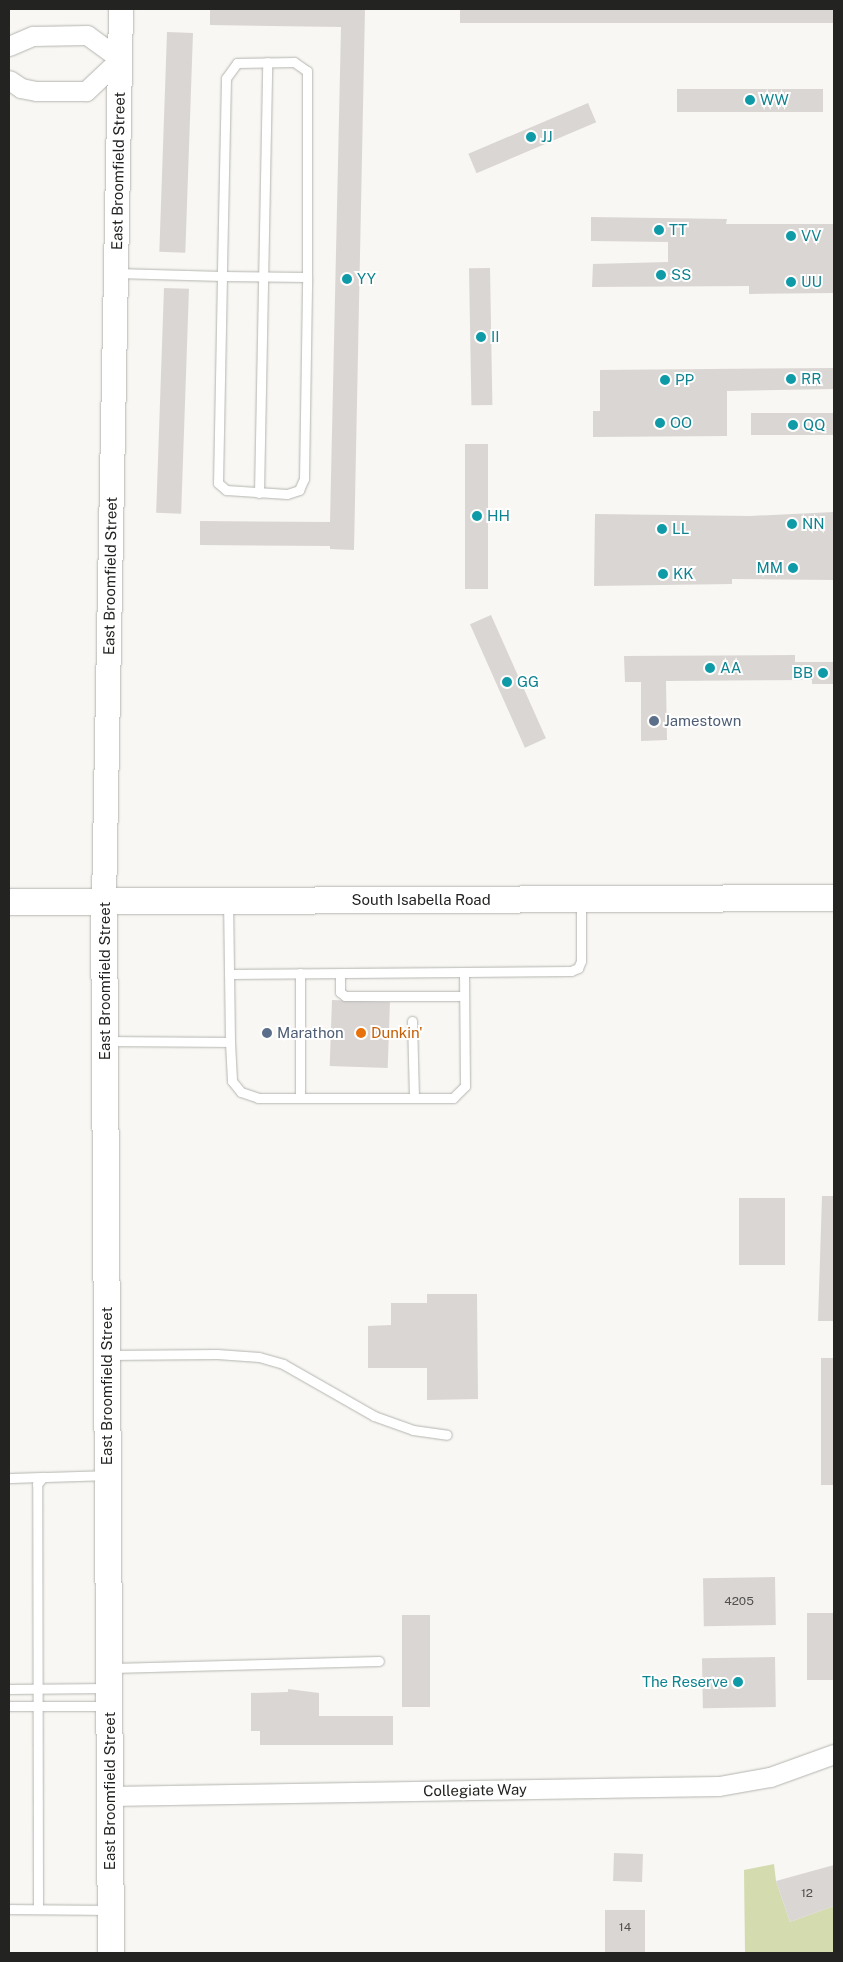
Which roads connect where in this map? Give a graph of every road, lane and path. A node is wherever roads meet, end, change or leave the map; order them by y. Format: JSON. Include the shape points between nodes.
{"nodes":[{"id":1,"x":121,"y":9,"type":"edge"},
{"id":2,"x":9,"y":46,"type":"edge"},
{"id":3,"x":120,"y":58,"type":"junction"},
{"id":4,"x":268,"y":62,"type":"junction"},
{"id":5,"x":9,"y":80,"type":"edge"},
{"id":6,"x":116,"y":273,"type":"junction"},
{"id":7,"x":222,"y":276,"type":"junction"},
{"id":8,"x":264,"y":277,"type":"junction"},
{"id":9,"x":306,"y":277,"type":"junction"},
{"id":10,"x":259,"y":492,"type":"junction"},
{"id":11,"x":834,"y":898,"type":"edge"},
{"id":12,"x":581,"y":899,"type":"junction"},
{"id":13,"x":228,"y":901,"type":"junction"},
{"id":14,"x":9,"y":902,"type":"edge"},
{"id":15,"x":104,"y":902,"type":"junction"},
{"id":16,"x":464,"y":972,"type":"junction"},
{"id":17,"x":300,"y":973,"type":"junction"},
{"id":18,"x":340,"y":973,"type":"junction"},
{"id":19,"x":229,"y":974,"type":"junction"},
{"id":20,"x":464,"y":996,"type":"junction"},
{"id":21,"x":412,"y":1021,"type":"dead end"},
{"id":22,"x":105,"y":1041,"type":"junction"},
{"id":23,"x":230,"y":1042,"type":"junction"},
{"id":24,"x":300,"y":1098,"type":"junction"},
{"id":25,"x":414,"y":1098,"type":"junction"},
{"id":26,"x":107,"y":1355,"type":"junction"},
{"id":27,"x":446,"y":1435,"type":"dead end"},
{"id":28,"x":108,"y":1475,"type":"junction"},
{"id":29,"x":43,"y":1477,"type":"junction"},
{"id":30,"x":9,"y":1478,"type":"edge"},
{"id":31,"x":379,"y":1661,"type":"dead end"},
{"id":32,"x":109,"y":1687,"type":"junction"},
{"id":33,"x":39,"y":1688,"type":"junction"},
{"id":34,"x":9,"y":1689,"type":"edge"},
{"id":35,"x":9,"y":1706,"type":"edge"},
{"id":36,"x":39,"y":1706,"type":"junction"},
{"id":37,"x":834,"y":1754,"type":"edge"},
{"id":38,"x":110,"y":1796,"type":"junction"},
{"id":39,"x":9,"y":1909,"type":"edge"},
{"id":40,"x":38,"y":1909,"type":"junction"},
{"id":41,"x":111,"y":1910,"type":"junction"},
{"id":42,"x":111,"y":1953,"type":"edge"}],
"edges":[{"from":1,"to":3,"type":"street","name":"East Broomfield Street"},
{"from":2,"to":3,"type":"street","via":[[33,36],[87,35]]},
{"from":3,"to":5,"type":"street","via":[[86,91],[36,91],[21,88]]},
{"from":3,"to":6,"type":"street","name":"East Broomfield Street"},
{"from":4,"to":7,"type":"lane","via":[[237,63],[226,78]]},
{"from":4,"to":8,"type":"lane"},
{"from":4,"to":9,"type":"lane","via":[[294,62],[307,71]]},
{"from":6,"to":7,"type":"lane"},
{"from":6,"to":15,"type":"street","name":"East Broomfield Street"},
{"from":7,"to":8,"type":"lane"},
{"from":7,"to":10,"type":"lane","via":[[218,483],[226,490]]},
{"from":8,"to":9,"type":"lane"},
{"from":8,"to":10,"type":"lane"},
{"from":9,"to":10,"type":"lane","via":[[304,479],[299,490],[287,494]]},
{"from":11,"to":12,"type":"main road","name":"South Isabella Road"},
{"from":12,"to":13,"type":"main road","name":"South Isabella Road"},
{"from":12,"to":16,"type":"lane","via":[[581,961],[578,968],[571,971]]},
{"from":13,"to":15,"type":"main road","name":"South Isabella Road"},
{"from":13,"to":19,"type":"lane"},
{"from":14,"to":15,"type":"main road","name":"South Isabella Road"},
{"from":15,"to":22,"type":"main road","name":"East Broomfield Street"},
{"from":16,"to":18,"type":"lane"},
{"from":16,"to":20,"type":"lane"},
{"from":17,"to":18,"type":"lane"},
{"from":17,"to":19,"type":"lane"},
{"from":17,"to":24,"type":"lane"},
{"from":18,"to":20,"type":"lane","via":[[340,992],[345,996]]},
{"from":19,"to":23,"type":"lane"},
{"from":20,"to":25,"type":"lane","via":[[465,1086],[453,1098]]},
{"from":21,"to":25,"type":"lane"},
{"from":22,"to":23,"type":"lane"},
{"from":22,"to":26,"type":"main road","name":"East Broomfield Street"},
{"from":23,"to":24,"type":"lane","via":[[232,1081],[242,1092],[258,1098]]},
{"from":24,"to":25,"type":"lane"},
{"from":26,"to":27,"type":"lane","via":[[259,1357],[283,1364],[374,1416],[413,1430]]},
{"from":26,"to":28,"type":"main road","name":"East Broomfield Street"},
{"from":28,"to":29,"type":"lane"},
{"from":28,"to":32,"type":"main road","name":"East Broomfield Street"},
{"from":29,"to":30,"type":"lane"},
{"from":29,"to":33,"type":"lane","via":[[37,1484]]},
{"from":31,"to":32,"type":"lane"},
{"from":32,"to":33,"type":"lane"},
{"from":32,"to":36,"type":"lane"},
{"from":32,"to":38,"type":"main road","name":"East Broomfield Street"},
{"from":33,"to":34,"type":"lane"},
{"from":33,"to":36,"type":"lane"},
{"from":35,"to":36,"type":"lane"},
{"from":36,"to":40,"type":"lane"},
{"from":37,"to":38,"type":"street","name":"Collegiate Way","via":[[770,1776],[719,1786]]},
{"from":38,"to":41,"type":"main road","name":"East Broomfield Street"},
{"from":39,"to":40,"type":"lane"},
{"from":40,"to":41,"type":"lane"},
{"from":41,"to":42,"type":"main road","name":"East Broomfield Street"}]}
